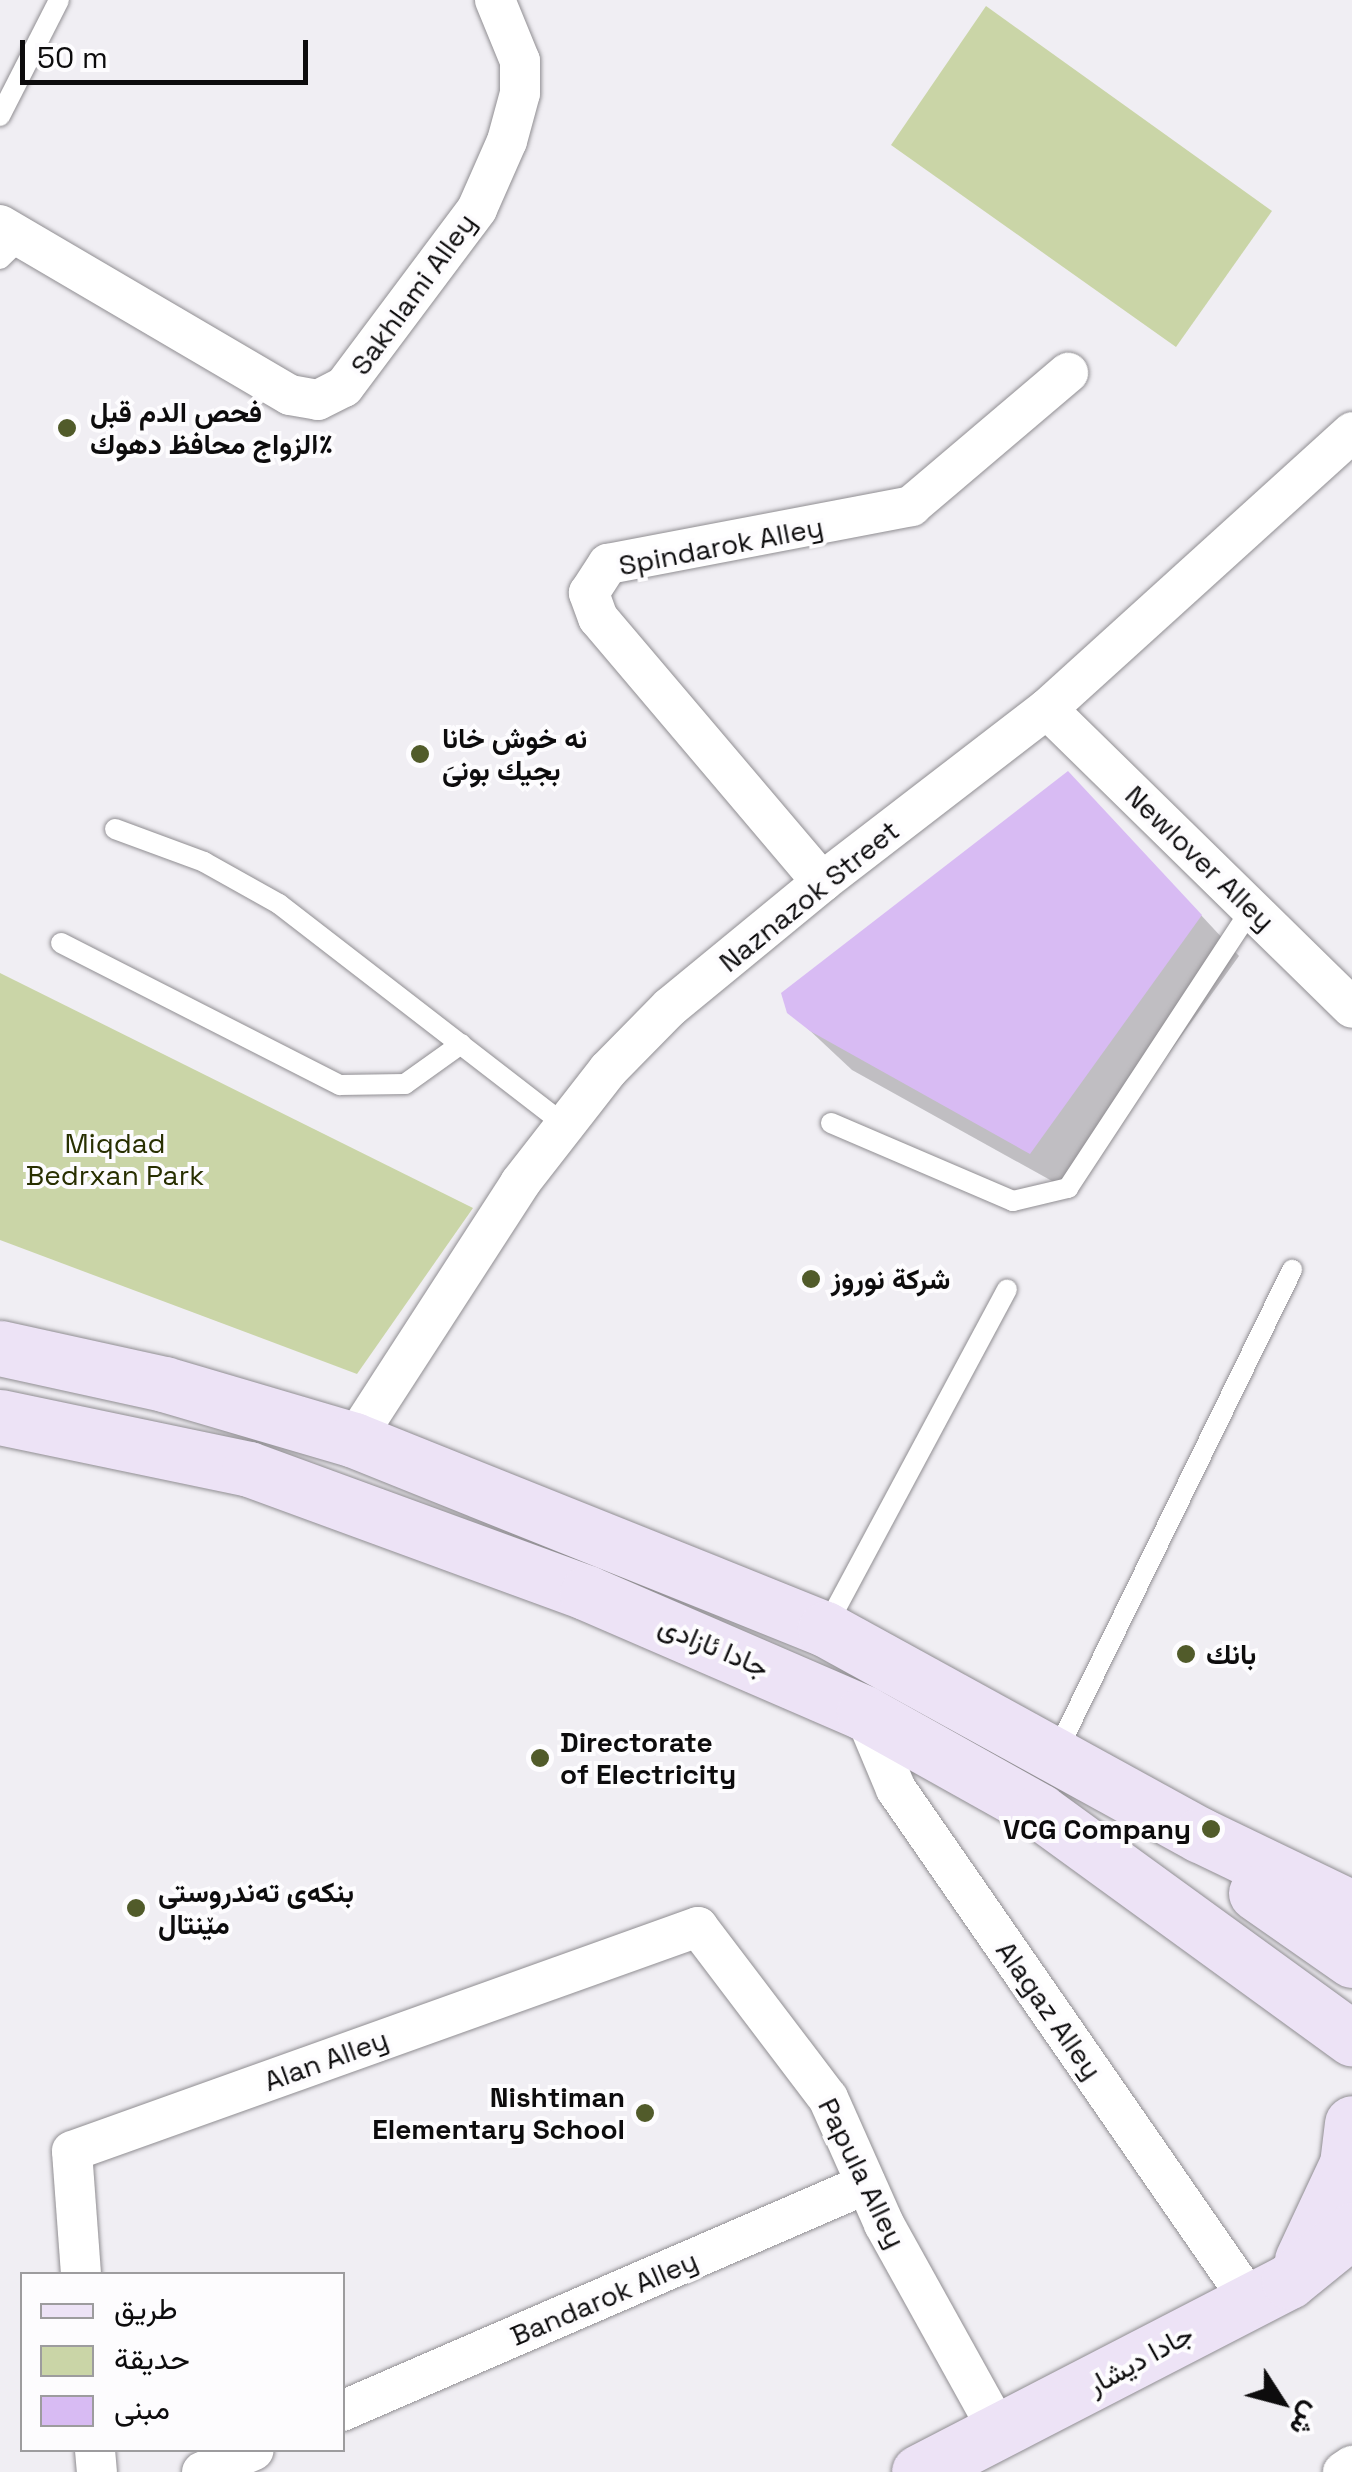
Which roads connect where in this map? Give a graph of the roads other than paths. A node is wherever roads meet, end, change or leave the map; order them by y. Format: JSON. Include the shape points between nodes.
{"nodes":[{"id":1,"x":60,"y":0,"type":"edge"},
{"id":2,"x":494,"y":0,"type":"edge"},
{"id":3,"x":0,"y":116,"type":"edge"},
{"id":4,"x":7,"y":241,"type":"edge"},
{"id":5,"x":1068,"y":373,"type":"dead end"},
{"id":6,"x":1352,"y":432,"type":"edge"},
{"id":7,"x":1047,"y":709,"type":"junction"},
{"id":8,"x":114,"y":829,"type":"dead end"},
{"id":9,"x":822,"y":882,"type":"junction"},
{"id":10,"x":1252,"y":908,"type":"junction"},
{"id":11,"x":61,"y":943,"type":"dead end"},
{"id":12,"x":1352,"y":1008,"type":"edge"},
{"id":13,"x":461,"y":1044,"type":"junction"},
{"id":14,"x":564,"y":1124,"type":"junction"},
{"id":15,"x":830,"y":1124,"type":"dead end"},
{"id":16,"x":1292,"y":1270,"type":"dead end"},
{"id":17,"x":1007,"y":1289,"type":"dead end"},
{"id":18,"x":0,"y":1348,"type":"edge"},
{"id":19,"x":0,"y":1417,"type":"edge"},
{"id":20,"x":354,"y":1440,"type":"junction"},
{"id":21,"x":825,"y":1629,"type":"junction"},
{"id":22,"x":864,"y":1713,"type":"junction"},
{"id":23,"x":1056,"y":1755,"type":"junction"},
{"id":24,"x":1200,"y":1835,"type":"junction"},
{"id":25,"x":1352,"y":1908,"type":"edge"},
{"id":26,"x":698,"y":1927,"type":"joint"},
{"id":27,"x":1352,"y":1960,"type":"edge"},
{"id":28,"x":1350,"y":2050,"type":"edge"},
{"id":29,"x":1352,"y":2124,"type":"edge"},
{"id":30,"x":866,"y":2184,"type":"junction"},
{"id":31,"x":1352,"y":2230,"type":"edge"},
{"id":32,"x":81,"y":2272,"type":"edge"},
{"id":33,"x":1269,"y":2290,"type":"junction"},
{"id":34,"x":345,"y":2410,"type":"edge"},
{"id":35,"x":1000,"y":2435,"type":"junction"},
{"id":36,"x":249,"y":2452,"type":"edge"},
{"id":37,"x":1352,"y":2466,"type":"edge"},
{"id":38,"x":202,"y":2472,"type":"edge"},
{"id":39,"x":919,"y":2472,"type":"edge"},
{"id":40,"x":1343,"y":2472,"type":"edge"}],
"edges":[{"from":1,"to":3,"type":"lane"},
{"from":2,"to":4,"type":"street","name":"Sakhlami Alley","via":[[520,61],[520,93],[507,141],[476,209],[344,387],[318,400],[290,395]]},
{"from":5,"to":9,"type":"street","name":"Spindarok Alley","via":[[911,506],[608,564],[588,593],[598,618]]},
{"from":6,"to":7,"type":"street","name":"Naznazok Street"},
{"from":7,"to":9,"type":"street","name":"Naznazok Street"},
{"from":7,"to":10,"type":"street","name":"Newlover Alley"},
{"from":8,"to":13,"type":"lane","via":[[204,862],[279,904]]},
{"from":9,"to":14,"type":"street","name":"Naznazok Street","via":[[670,1007]]},
{"from":10,"to":12,"type":"street","name":"Newlover Alley"},
{"from":10,"to":15,"type":"lane","via":[[1068,1188],[1013,1201]]},
{"from":11,"to":13,"type":"lane","via":[[340,1085],[405,1084]]},
{"from":13,"to":14,"type":"lane"},
{"from":14,"to":20,"type":"street","name":"Naznazok Street"},
{"from":16,"to":23,"type":"lane"},
{"from":17,"to":21,"type":"lane"},
{"from":18,"to":20,"type":"main road","name":"جادا ئازادی","via":[[164,1384]]},
{"from":19,"to":22,"type":"main road","name":"جادا ئازادی","via":[[250,1469],[586,1593]]},
{"from":20,"to":21,"type":"main road","name":"جادا ئازادی"},
{"from":21,"to":23,"type":"main road","name":"جادا ئازادی"},
{"from":22,"to":28,"type":"main road","name":"جادا ئازادی","via":[[1039,1811]]},
{"from":22,"to":33,"type":"street","name":"Alagaz Alley","via":[[896,1789]]},
{"from":23,"to":24,"type":"main road","name":"جادا ئازادی"},
{"from":24,"to":25,"type":"main road","name":"جادا ئازادی"},
{"from":24,"to":27,"type":"main road","via":[[1253,1891]]},
{"from":26,"to":30,"type":"street","name":"Papula Alley","via":[[828,2098]]},
{"from":26,"to":32,"type":"street","name":"Alan Alley","via":[[72,2151]]},
{"from":29,"to":33,"type":"main road","via":[[1347,2164],[1324,2224]]},
{"from":30,"to":34,"type":"street","name":"Bandarok Alley"},
{"from":30,"to":35,"type":"street","name":"Papula Alley"},
{"from":31,"to":33,"type":"main road","name":"جادا دیشار"},
{"from":33,"to":35,"type":"main road","name":"جادا دیشار"},
{"from":35,"to":39,"type":"main road","name":"جادا دیشار"},
{"from":36,"to":38,"type":"street"},
{"from":37,"to":40,"type":"street"}]}
